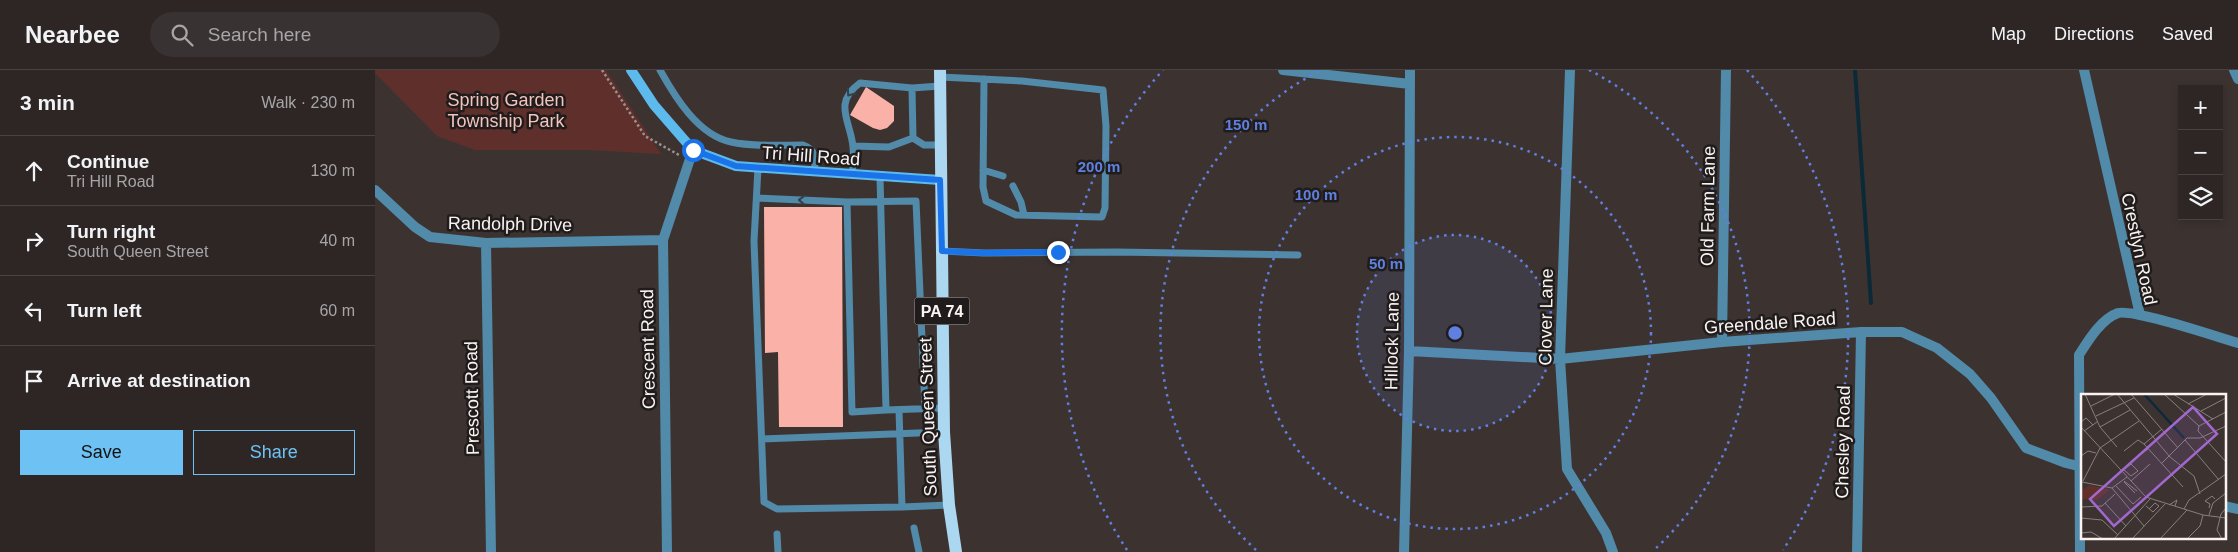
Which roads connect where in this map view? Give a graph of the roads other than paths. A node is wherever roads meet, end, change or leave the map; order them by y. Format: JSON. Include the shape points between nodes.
{"nodes":[{"id":1,"x":631,"y":70,"type":"edge"},
{"id":2,"x":660,"y":70,"type":"edge"},
{"id":3,"x":1283,"y":70,"type":"edge"},
{"id":4,"x":1410,"y":70,"type":"edge"},
{"id":5,"x":1571,"y":70,"type":"edge"},
{"id":6,"x":1726,"y":70,"type":"edge"},
{"id":7,"x":2084,"y":70,"type":"edge"},
{"id":8,"x":2235,"y":70,"type":"edge"},
{"id":9,"x":940,"y":78,"type":"edge"},
{"id":10,"x":984,"y":79,"type":"junction"},
{"id":11,"x":2238,"y":79,"type":"edge"},
{"id":12,"x":1410,"y":84,"type":"junction"},
{"id":13,"x":911,"y":88,"type":"junction"},
{"id":14,"x":913,"y":138,"type":"junction"},
{"id":15,"x":940,"y":145,"type":"junction"},
{"id":16,"x":853,"y":146,"type":"junction"},
{"id":17,"x":691,"y":155,"type":"junction"},
{"id":18,"x":757,"y":168,"type":"junction"},
{"id":19,"x":983,"y":170,"type":"junction"},
{"id":20,"x":814,"y":172,"type":"junction"},
{"id":21,"x":852,"y":175,"type":"junction"},
{"id":22,"x":1003,"y":176,"type":"dead end"},
{"id":23,"x":880,"y":177,"type":"junction"},
{"id":24,"x":940,"y":180,"type":"junction"},
{"id":25,"x":1013,"y":186,"type":"dead end"},
{"id":26,"x":375,"y":190,"type":"edge"},
{"id":27,"x":757,"y":198,"type":"junction"},
{"id":28,"x":847,"y":202,"type":"junction"},
{"id":29,"x":881,"y":202,"type":"junction"},
{"id":30,"x":1024,"y":215,"type":"junction"},
{"id":31,"x":663,"y":240,"type":"junction"},
{"id":32,"x":486,"y":243,"type":"junction"},
{"id":33,"x":942,"y":251,"type":"junction"},
{"id":34,"x":1298,"y":255,"type":"dead end"},
{"id":35,"x":2139,"y":315,"type":"junction"},
{"id":36,"x":1861,"y":332,"type":"junction"},
{"id":37,"x":1722,"y":342,"type":"junction"},
{"id":38,"x":2238,"y":343,"type":"edge"},
{"id":39,"x":1409,"y":351,"type":"junction"},
{"id":40,"x":1560,"y":358,"type":"junction"},
{"id":41,"x":944,"y":408,"type":"junction"},
{"id":42,"x":925,"y":409,"type":"junction"},
{"id":43,"x":886,"y":410,"type":"junction"},
{"id":44,"x":899,"y":410,"type":"junction"},
{"id":45,"x":944,"y":432,"type":"junction"},
{"id":46,"x":899,"y":434,"type":"junction"},
{"id":47,"x":762,"y":439,"type":"junction"},
{"id":48,"x":2080,"y":466,"type":"edge"},
{"id":49,"x":949,"y":505,"type":"junction"},
{"id":50,"x":2225,"y":506,"type":"edge"},
{"id":51,"x":902,"y":507,"type":"junction"},
{"id":52,"x":2238,"y":510,"type":"edge"},
{"id":53,"x":914,"y":528,"type":"dead end"},
{"id":54,"x":777,"y":534,"type":"dead end"},
{"id":55,"x":491,"y":552,"type":"edge"},
{"id":56,"x":667,"y":552,"type":"edge"},
{"id":57,"x":778,"y":552,"type":"edge"},
{"id":58,"x":919,"y":552,"type":"edge"},
{"id":59,"x":956,"y":552,"type":"edge"},
{"id":60,"x":1403,"y":552,"type":"edge"},
{"id":61,"x":1613,"y":552,"type":"edge"},
{"id":62,"x":1857,"y":552,"type":"edge"},
{"id":63,"x":2081,"y":552,"type":"edge"}],
"edges":[{"from":1,"to":17,"type":"street","name":"Tri Hill Road"},
{"from":2,"to":20,"type":"lane","via":[[689,114],[702,127],[729,142],[811,148],[816,158]]},
{"from":3,"to":12,"type":"street"},
{"from":4,"to":12,"type":"street","name":"Hillock Lane"},
{"from":5,"to":40,"type":"street","name":"Clover Lane"},
{"from":6,"to":37,"type":"street","name":"Old Farm Lane"},
{"from":7,"to":35,"type":"street","name":"Crestlyn Road"},
{"from":8,"to":11,"type":"street"},
{"from":9,"to":10,"type":"lane"},
{"from":9,"to":13,"type":"lane"},
{"from":9,"to":15,"type":"main road","name":"South Queen Street","number":"PA 74"},
{"from":10,"to":19,"type":"lane"},
{"from":10,"to":30,"type":"lane","via":[[1103,90],[1105,208],[1101,217]]},
{"from":12,"to":39,"type":"street","name":"Hillock Lane"},
{"from":13,"to":14,"type":"lane"},
{"from":13,"to":16,"type":"lane","one_way":true,"via":[[860,83],[852,89],[845,101],[846,123]]},
{"from":14,"to":15,"type":"lane","via":[[924,145]]},
{"from":14,"to":16,"type":"lane","via":[[889,147]]},
{"from":15,"to":24,"type":"main road","name":"South Queen Street","number":"PA 74"},
{"from":16,"to":21,"type":"lane"},
{"from":17,"to":18,"type":"street","name":"Tri Hill Road"},
{"from":17,"to":31,"type":"street","name":"Crescent Road"},
{"from":18,"to":20,"type":"street","name":"Tri Hill Road"},
{"from":18,"to":27,"type":"lane"},
{"from":19,"to":22,"type":"lane"},
{"from":19,"to":30,"type":"lane","via":[[986,201]]},
{"from":20,"to":21,"type":"street","name":"Tri Hill Road"},
{"from":21,"to":23,"type":"street","name":"Tri Hill Road"},
{"from":23,"to":24,"type":"street","name":"Tri Hill Road"},
{"from":23,"to":29,"type":"lane"},
{"from":24,"to":33,"type":"main road","name":"South Queen Street","number":"PA 74"},
{"from":25,"to":30,"type":"lane"},
{"from":26,"to":32,"type":"street","name":"Randolph Drive","via":[[430,238]]},
{"from":28,"to":27,"type":"lane","one_way":true},
{"from":27,"to":47,"type":"lane","via":[[755,242]]},
{"from":28,"to":29,"type":"lane"},
{"from":28,"to":43,"type":"lane","via":[[852,412]]},
{"from":29,"to":42,"type":"lane","via":[[916,201]]},
{"from":29,"to":43,"type":"lane"},
{"from":31,"to":32,"type":"street","name":"Randolph Drive"},
{"from":31,"to":56,"type":"street","name":"Crescent Road"},
{"from":32,"to":55,"type":"street","name":"Prescott Road"},
{"from":33,"to":34,"type":"lane"},
{"from":33,"to":41,"type":"main road","name":"South Queen Street","number":"PA 74"},
{"from":35,"to":38,"type":"street"},
{"from":35,"to":48,"type":"street","name":"Crestlyn Road","via":[[2119,313],[2106,321],[2079,355]]},
{"from":36,"to":37,"type":"street","name":"Greendale Road"},
{"from":36,"to":48,"type":"street","name":"Greendale Road","via":[[1902,332],[1937,348],[1970,374],[2027,448]]},
{"from":36,"to":62,"type":"street","name":"Chesley Road"},
{"from":37,"to":40,"type":"street","name":"Greendale Road"},
{"from":39,"to":40,"type":"street","name":"Greendale Road"},
{"from":39,"to":60,"type":"street","name":"Hillock Lane"},
{"from":40,"to":61,"type":"street","name":"Clover Lane","via":[[1567,470],[1606,533]]},
{"from":41,"to":42,"type":"lane"},
{"from":41,"to":45,"type":"main road","name":"South Queen Street","number":"PA 74"},
{"from":42,"to":44,"type":"lane"},
{"from":43,"to":44,"type":"lane"},
{"from":44,"to":46,"type":"lane"},
{"from":45,"to":46,"type":"lane"},
{"from":45,"to":49,"type":"main road","name":"South Queen Street","number":"PA 74"},
{"from":46,"to":47,"type":"lane"},
{"from":46,"to":51,"type":"lane"},
{"from":47,"to":51,"type":"lane","via":[[764,502],[777,509]]},
{"from":48,"to":63,"type":"street","name":"Crestlyn Road"},
{"from":49,"to":51,"type":"lane"},
{"from":49,"to":59,"type":"main road","name":"South Queen Street","number":"PA 74"},
{"from":50,"to":52,"type":"street"},
{"from":53,"to":58,"type":"lane"},
{"from":54,"to":57,"type":"lane"}]}
